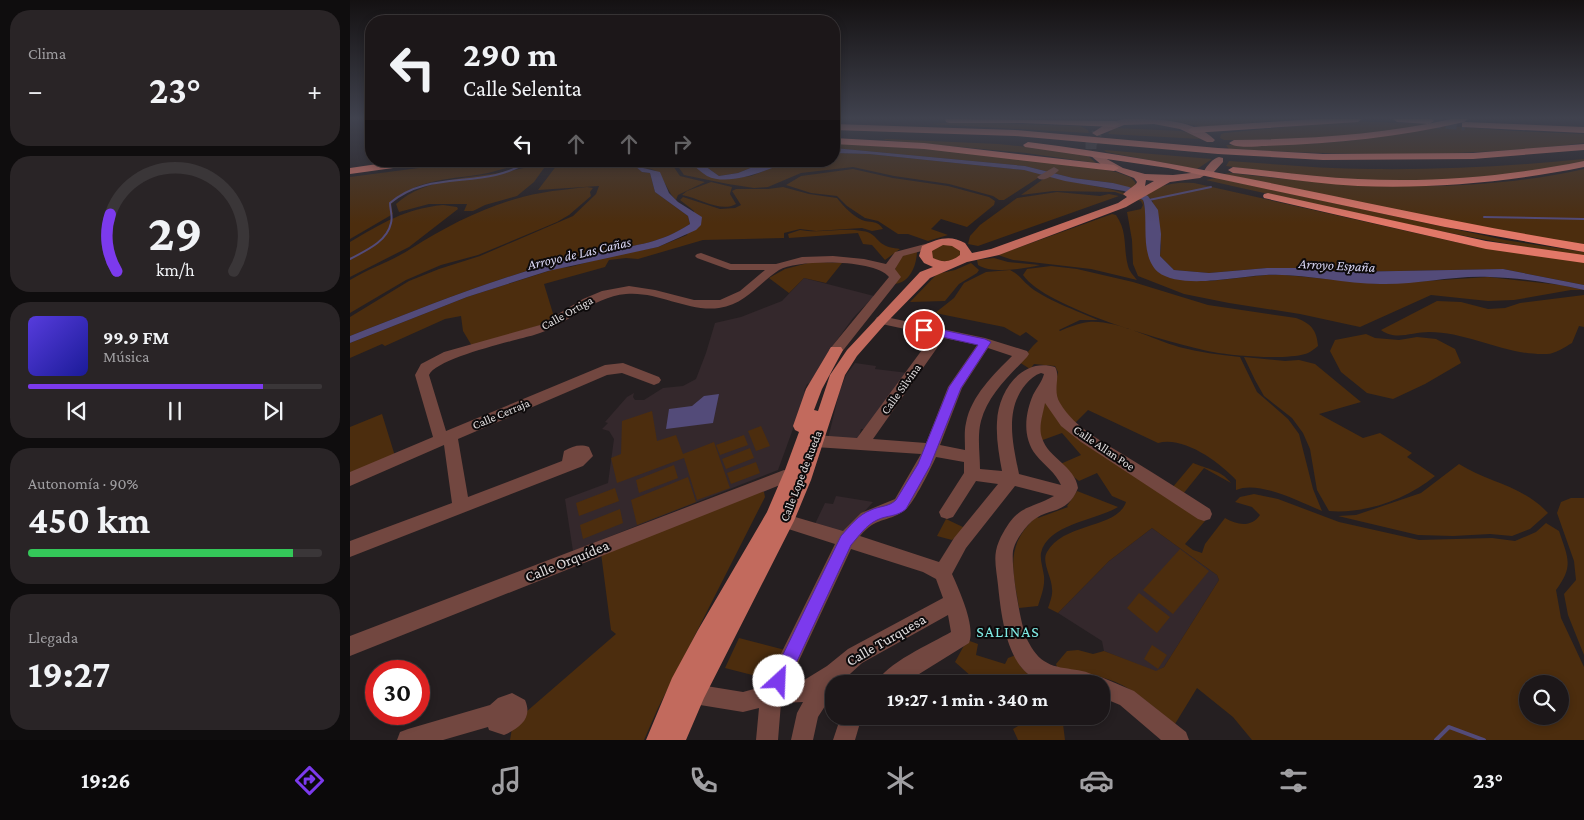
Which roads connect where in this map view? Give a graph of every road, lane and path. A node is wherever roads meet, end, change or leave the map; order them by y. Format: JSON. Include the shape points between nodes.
{"nodes":[{"id":1,"x":989,"y":154,"type":"edge"},
{"id":2,"x":1095,"y":154,"type":"edge"},
{"id":3,"x":1131,"y":154,"type":"edge"},
{"id":4,"x":1258,"y":154,"type":"edge"},
{"id":5,"x":1284,"y":154,"type":"edge"},
{"id":6,"x":1531,"y":154,"type":"edge"},
{"id":7,"x":1584,"y":155,"type":"edge"},
{"id":8,"x":365,"y":160,"type":"edge"},
{"id":9,"x":1219,"y":160,"type":"dead end"},
{"id":10,"x":350,"y":163,"type":"edge"},
{"id":11,"x":1584,"y":164,"type":"edge"},
{"id":12,"x":379,"y":167,"type":"edge"},
{"id":13,"x":1114,"y":168,"type":"junction"},
{"id":14,"x":1054,"y":170,"type":"dead end"},
{"id":15,"x":350,"y":171,"type":"edge"},
{"id":16,"x":1210,"y":173,"type":"junction"},
{"id":17,"x":1187,"y":174,"type":"junction"},
{"id":18,"x":1042,"y":177,"type":"dead end"},
{"id":19,"x":1168,"y":179,"type":"junction"},
{"id":20,"x":1142,"y":184,"type":"junction"},
{"id":21,"x":1584,"y":248,"type":"edge"},
{"id":22,"x":928,"y":253,"type":"junction"},
{"id":23,"x":965,"y":254,"type":"junction"},
{"id":24,"x":701,"y":256,"type":"dead end"},
{"id":25,"x":1584,"y":259,"type":"edge"},
{"id":26,"x":946,"y":266,"type":"junction"},
{"id":27,"x":776,"y":267,"type":"junction"},
{"id":28,"x":889,"y":269,"type":"junction"},
{"id":29,"x":882,"y":320,"type":"junction"},
{"id":30,"x":941,"y":334,"type":"junction"},
{"id":31,"x":985,"y":342,"type":"junction"},
{"id":32,"x":836,"y":350,"type":"joint"},
{"id":33,"x":654,"y":380,"type":"dead end"},
{"id":34,"x":1048,"y":384,"type":"junction"},
{"id":35,"x":446,"y":438,"type":"junction"},
{"id":36,"x":815,"y":440,"type":"junction"},
{"id":37,"x":861,"y":444,"type":"junction"},
{"id":38,"x":929,"y":450,"type":"junction"},
{"id":39,"x":810,"y":458,"type":"junction"},
{"id":40,"x":577,"y":462,"type":"dead end"},
{"id":41,"x":972,"y":466,"type":"junction"},
{"id":42,"x":789,"y":473,"type":"junction"},
{"id":43,"x":350,"y":479,"type":"edge"},
{"id":44,"x":1012,"y":479,"type":"junction"},
{"id":45,"x":1067,"y":494,"type":"junction"},
{"id":46,"x":461,"y":506,"type":"junction"},
{"id":47,"x":947,"y":512,"type":"dead end"},
{"id":48,"x":1204,"y":514,"type":"dead end"},
{"id":49,"x":784,"y":521,"type":"junction"},
{"id":50,"x":846,"y":540,"type":"junction"},
{"id":51,"x":350,"y":549,"type":"edge"},
{"id":52,"x":943,"y":573,"type":"junction"},
{"id":53,"x":954,"y":602,"type":"junction"},
{"id":54,"x":350,"y":646,"type":"edge"},
{"id":55,"x":835,"y":672,"type":"junction"},
{"id":56,"x":898,"y":675,"type":"edge"},
{"id":57,"x":1051,"y":675,"type":"edge"},
{"id":58,"x":1110,"y":691,"type":"edge"},
{"id":59,"x":694,"y":694,"type":"junction"},
{"id":60,"x":771,"y":697,"type":"junction"},
{"id":61,"x":497,"y":714,"type":"dead end"},
{"id":62,"x":849,"y":725,"type":"edge"},
{"id":63,"x":429,"y":737,"type":"edge"},
{"id":64,"x":408,"y":740,"type":"edge"},
{"id":65,"x":658,"y":740,"type":"edge"},
{"id":66,"x":674,"y":740,"type":"edge"},
{"id":67,"x":767,"y":740,"type":"edge"},
{"id":68,"x":802,"y":740,"type":"edge"},
{"id":69,"x":844,"y":740,"type":"edge"},
{"id":70,"x":1178,"y":740,"type":"edge"}],
"edges":[{"from":1,"to":13,"type":"highway"},
{"from":2,"to":13,"type":"main road"},
{"from":3,"to":17,"type":"highway"},
{"from":4,"to":7,"type":"highway","via":[[1344,165],[1413,166]]},
{"from":5,"to":6,"type":"highway","via":[[1407,159]]},
{"from":8,"to":10,"type":"highway"},
{"from":9,"to":16,"type":"main road"},
{"from":11,"to":16,"type":"highway","via":[[1519,177],[1416,184],[1331,181],[1239,171]]},
{"from":12,"to":15,"type":"highway"},
{"from":13,"to":20,"type":"main road"},
{"from":14,"to":18,"type":"street"},
{"from":16,"to":17,"type":"main road"},
{"from":16,"to":17,"type":"highway"},
{"from":16,"to":21,"type":"highway"},
{"from":17,"to":19,"type":"main road"},
{"from":17,"to":25,"type":"highway","via":[[1457,239]]},
{"from":19,"to":20,"type":"main road"},
{"from":19,"to":20,"type":"main road"},
{"from":20,"to":23,"type":"main road","via":[[1127,199],[995,252]]},
{"from":22,"to":23,"type":"main road","via":[[941,242],[949,242],[957,243]]},
{"from":22,"to":26,"type":"main road","via":[[935,264]]},
{"from":22,"to":28,"type":"street","via":[[899,254]]},
{"from":22,"to":42,"type":"main road","name":"Calle Lope de Rueda","via":[[918,272],[842,351],[821,391]]},
{"from":23,"to":26,"type":"main road","via":[[956,264]]},
{"from":24,"to":27,"type":"street","name":"Calle Ortiga","via":[[730,267]]},
{"from":26,"to":29,"type":"main road","name":"Calle Lope de Rueda","via":[[925,276]]},
{"from":27,"to":28,"type":"street","name":"Calle Ortiga","via":[[815,259],[834,259]]},
{"from":27,"to":35,"type":"street","name":"Calle Ortiga","via":[[743,296],[730,302],[701,304],[638,291],[616,291],[582,304],[545,328],[437,360],[426,367],[422,375]]},
{"from":28,"to":32,"type":"street","name":"Calle Lope de Rueda","via":[[895,277]]},
{"from":29,"to":30,"type":"street"},
{"from":29,"to":36,"type":"main road","name":"Calle Lope de Rueda","via":[[852,353],[838,375]]},
{"from":30,"to":31,"type":"street"},
{"from":30,"to":37,"type":"street","name":"Calle Silvina"},
{"from":31,"to":38,"type":"street","via":[[955,387]]},
{"from":31,"to":41,"type":"street","via":[[1022,354],[995,382],[978,409],[973,423]]},
{"from":32,"to":42,"type":"main road","name":"Calle Lope de Rueda","via":[[814,389]]},
{"from":33,"to":35,"type":"street","name":"Calle Cerraja","via":[[623,368],[612,368]]},
{"from":34,"to":44,"type":"street","name":"Calle Allan Poe","via":[[1050,370],[1038,367],[1031,370],[1010,401],[1004,426]]},
{"from":34,"to":45,"type":"street","via":[[1038,401],[1034,440],[1042,453],[1066,475],[1070,482]]},
{"from":34,"to":48,"type":"street","name":"Calle Allan Poe","via":[[1052,403],[1066,422]]},
{"from":35,"to":43,"type":"street","name":"Calle Cerraja"},
{"from":35,"to":46,"type":"street","name":"Calle Ortiga"},
{"from":36,"to":37,"type":"street"},
{"from":36,"to":39,"type":"main road","name":"Calle Lope de Rueda"},
{"from":37,"to":38,"type":"street"},
{"from":38,"to":41,"type":"street"},
{"from":38,"to":50,"type":"street","via":[[924,466],[901,504],[896,509],[874,514]]},
{"from":39,"to":42,"type":"main road"},
{"from":39,"to":49,"type":"main road","name":"Calle Lope de Rueda"},
{"from":40,"to":46,"type":"street"},
{"from":41,"to":44,"type":"street"},
{"from":41,"to":47,"type":"street"},
{"from":42,"to":54,"type":"street","name":"Calle Orquídea"},
{"from":42,"to":65,"type":"main road","name":"Calle Lope de Rueda","via":[[732,581],[731,592],[680,686]]},
{"from":44,"to":45,"type":"street"},
{"from":44,"to":52,"type":"street","via":[[960,543]]},
{"from":45,"to":57,"type":"street","via":[[1059,502],[1026,516],[1013,532],[1004,552],[1015,635],[1030,662]]},
{"from":46,"to":51,"type":"street"},
{"from":49,"to":50,"type":"street"},
{"from":49,"to":59,"type":"main road","name":"Calle Lope de Rueda"},
{"from":50,"to":52,"type":"street"},
{"from":50,"to":60,"type":"street"},
{"from":52,"to":53,"type":"street"},
{"from":53,"to":55,"type":"street","name":"Calle Turquesa","via":[[855,656]]},
{"from":53,"to":56,"type":"street","via":[[962,636]]},
{"from":55,"to":60,"type":"street","via":[[804,692],[785,692]]},
{"from":55,"to":68,"type":"street","name":"Calle Turquesa","via":[[808,712]]},
{"from":58,"to":70,"type":"street","via":[[1127,698]]},
{"from":59,"to":60,"type":"street","via":[[743,702]]},
{"from":59,"to":66,"type":"main road","name":"Calle Lope de Rueda"},
{"from":60,"to":67,"type":"street"},
{"from":61,"to":63,"type":"street"},
{"from":62,"to":69,"type":"street"},
{"from":63,"to":64,"type":"street"}]}
